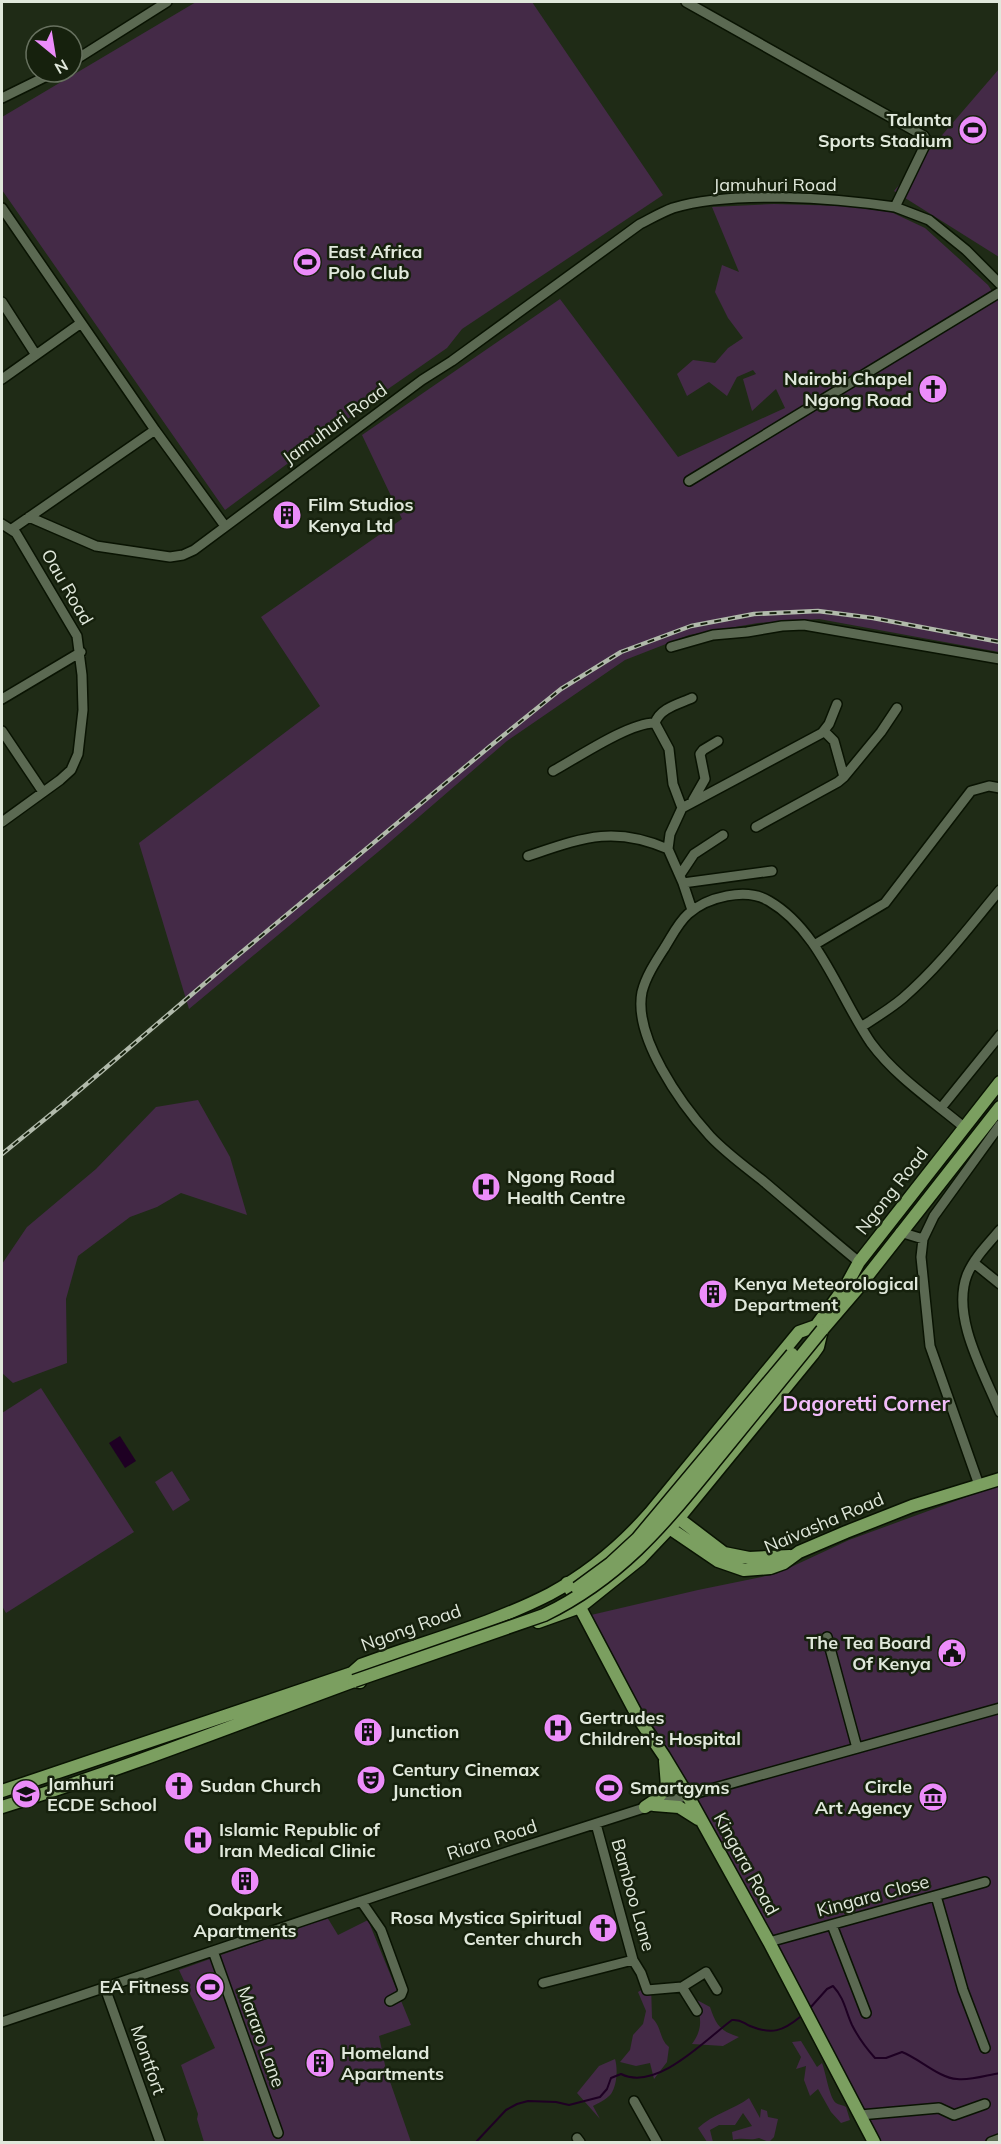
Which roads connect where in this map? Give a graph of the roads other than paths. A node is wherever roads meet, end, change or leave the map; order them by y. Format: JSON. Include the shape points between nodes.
{"nodes":[{"id":1,"x":167,"y":2,"type":"edge"},
{"id":2,"x":686,"y":2,"type":"edge"},
{"id":3,"x":84,"y":55,"type":"edge"},
{"id":4,"x":31,"y":84,"type":"edge"},
{"id":5,"x":2,"y":98,"type":"edge"},
{"id":6,"x":895,"y":207,"type":"junction"},
{"id":7,"x":2,"y":208,"type":"edge"},
{"id":8,"x":999,"y":284,"type":"edge"},
{"id":9,"x":999,"y":292,"type":"edge"},
{"id":10,"x":2,"y":302,"type":"edge"},
{"id":11,"x":81,"y":323,"type":"junction"},
{"id":12,"x":36,"y":355,"type":"junction"},
{"id":13,"x":2,"y":379,"type":"edge"},
{"id":14,"x":155,"y":430,"type":"junction"},
{"id":15,"x":689,"y":481,"type":"dead end"},
{"id":16,"x":29,"y":517,"type":"junction"},
{"id":17,"x":2,"y":524,"type":"edge"},
{"id":18,"x":225,"y":526,"type":"junction"},
{"id":19,"x":12,"y":529,"type":"junction"},
{"id":20,"x":671,"y":647,"type":"dead end"},
{"id":21,"x":81,"y":652,"type":"junction"},
{"id":22,"x":999,"y":659,"type":"edge"},
{"id":23,"x":692,"y":698,"type":"dead end"},
{"id":24,"x":2,"y":699,"type":"edge"},
{"id":25,"x":837,"y":704,"type":"dead end"},
{"id":26,"x":897,"y":708,"type":"dead end"},
{"id":27,"x":655,"y":723,"type":"junction"},
{"id":28,"x":2,"y":731,"type":"edge"},
{"id":29,"x":824,"y":731,"type":"junction"},
{"id":30,"x":718,"y":741,"type":"dead end"},
{"id":31,"x":553,"y":771,"type":"dead end"},
{"id":32,"x":844,"y":777,"type":"junction"},
{"id":33,"x":999,"y":788,"type":"edge"},
{"id":34,"x":43,"y":792,"type":"junction"},
{"id":35,"x":687,"y":805,"type":"junction"},
{"id":36,"x":2,"y":822,"type":"edge"},
{"id":37,"x":756,"y":827,"type":"dead end"},
{"id":38,"x":723,"y":835,"type":"dead end"},
{"id":39,"x":668,"y":849,"type":"junction"},
{"id":40,"x":528,"y":856,"type":"dead end"},
{"id":41,"x":772,"y":871,"type":"dead end"},
{"id":42,"x":682,"y":879,"type":"junction"},
{"id":43,"x":999,"y":890,"type":"edge"},
{"id":44,"x":692,"y":910,"type":"junction"},
{"id":45,"x":814,"y":945,"type":"junction"},
{"id":46,"x":861,"y":1027,"type":"junction"},
{"id":47,"x":999,"y":1035,"type":"edge"},
{"id":48,"x":999,"y":1082,"type":"edge"},
{"id":49,"x":999,"y":1107,"type":"edge"},
{"id":50,"x":941,"y":1108,"type":"junction"},
{"id":51,"x":999,"y":1125,"type":"edge"},
{"id":52,"x":965,"y":1128,"type":"junction"},
{"id":53,"x":919,"y":1209,"type":"junction"},
{"id":54,"x":933,"y":1218,"type":"junction"},
{"id":55,"x":999,"y":1230,"type":"edge"},
{"id":56,"x":900,"y":1232,"type":"junction"},
{"id":57,"x":923,"y":1239,"type":"junction"},
{"id":58,"x":859,"y":1262,"type":"junction"},
{"id":59,"x":974,"y":1263,"type":"junction"},
{"id":60,"x":999,"y":1284,"type":"edge"},
{"id":61,"x":819,"y":1328,"type":"junction"},
{"id":62,"x":746,"y":1396,"type":"junction"},
{"id":63,"x":765,"y":1411,"type":"junction"},
{"id":64,"x":999,"y":1412,"type":"edge"},
{"id":65,"x":999,"y":1479,"type":"edge"},
{"id":66,"x":980,"y":1485,"type":"junction"},
{"id":67,"x":662,"y":1504,"type":"junction"},
{"id":68,"x":652,"y":1516,"type":"junction"},
{"id":69,"x":678,"y":1519,"type":"junction"},
{"id":70,"x":669,"y":1529,"type":"junction"},
{"id":71,"x":793,"y":1556,"type":"junction"},
{"id":72,"x":567,"y":1583,"type":"junction"},
{"id":73,"x":580,"y":1607,"type":"junction"},
{"id":74,"x":827,"y":1637,"type":"dead end"},
{"id":75,"x":353,"y":1677,"type":"junction"},
{"id":76,"x":999,"y":1708,"type":"edge"},
{"id":77,"x":857,"y":1748,"type":"junction"},
{"id":78,"x":664,"y":1756,"type":"junction"},
{"id":79,"x":2,"y":1791,"type":"edge"},
{"id":80,"x":688,"y":1796,"type":"junction"},
{"id":81,"x":650,"y":1806,"type":"junction"},
{"id":82,"x":2,"y":1807,"type":"edge"},
{"id":83,"x":701,"y":1822,"type":"junction"},
{"id":84,"x":596,"y":1824,"type":"junction"},
{"id":85,"x":985,"y":1882,"type":"dead end"},
{"id":86,"x":936,"y":1896,"type":"junction"},
{"id":87,"x":361,"y":1901,"type":"junction"},
{"id":88,"x":832,"y":1925,"type":"junction"},
{"id":89,"x":769,"y":1942,"type":"junction"},
{"id":90,"x":213,"y":1951,"type":"junction"},
{"id":91,"x":633,"y":1960,"type":"junction"},
{"id":92,"x":543,"y":1983,"type":"dead end"},
{"id":93,"x":682,"y":1987,"type":"junction"},
{"id":94,"x":105,"y":1988,"type":"junction"},
{"id":95,"x":717,"y":1990,"type":"dead end"},
{"id":96,"x":390,"y":2001,"type":"dead end"},
{"id":97,"x":697,"y":2011,"type":"dead end"},
{"id":98,"x":866,"y":2013,"type":"dead end"},
{"id":99,"x":2,"y":2022,"type":"edge"},
{"id":100,"x":985,"y":2048,"type":"dead end"},
{"id":101,"x":634,"y":2101,"type":"dead end"},
{"id":102,"x":985,"y":2104,"type":"dead end"},
{"id":103,"x":860,"y":2115,"type":"junction"},
{"id":104,"x":278,"y":2133,"type":"dead end"},
{"id":105,"x":999,"y":2141,"type":"edge"},
{"id":106,"x":160,"y":2142,"type":"edge"},
{"id":107,"x":657,"y":2142,"type":"edge"},
{"id":108,"x":874,"y":2142,"type":"edge"},
{"id":109,"x":991,"y":2142,"type":"edge"}],
"edges":[{"from":1,"to":3,"type":"street"},
{"from":2,"to":6,"type":"street","via":[[924,136],[926,147]]},
{"from":4,"to":5,"type":"street"},
{"from":6,"to":8,"type":"street","name":"Jamuhuri Road","via":[[929,220]]},
{"from":6,"to":18,"type":"street","name":"Jamuhuri Road","via":[[781,198],[729,199],[673,208],[640,224]]},
{"from":7,"to":11,"type":"street"},
{"from":9,"to":15,"type":"street"},
{"from":10,"to":12,"type":"street"},
{"from":11,"to":12,"type":"street"},
{"from":11,"to":14,"type":"street"},
{"from":12,"to":13,"type":"street"},
{"from":14,"to":16,"type":"street"},
{"from":14,"to":18,"type":"street"},
{"from":16,"to":18,"type":"street","name":"Jamuhuri Road","via":[[96,546],[170,557],[194,550]]},
{"from":16,"to":19,"type":"street"},
{"from":17,"to":19,"type":"street","name":"Oau Road"},
{"from":19,"to":21,"type":"street","name":"Oau Road","via":[[74,629]]},
{"from":20,"to":22,"type":"street","via":[[713,635],[804,625]]},
{"from":21,"to":24,"type":"street"},
{"from":21,"to":34,"type":"street","name":"Oau Road","via":[[83,710],[78,754],[66,775]]},
{"from":23,"to":27,"type":"street","via":[[665,710]]},
{"from":25,"to":29,"type":"street"},
{"from":26,"to":32,"type":"street"},
{"from":27,"to":31,"type":"street","via":[[627,730]]},
{"from":27,"to":35,"type":"street","via":[[669,749],[674,784]]},
{"from":28,"to":34,"type":"street"},
{"from":29,"to":32,"type":"street","via":[[834,741]]},
{"from":29,"to":35,"type":"street"},
{"from":30,"to":35,"type":"street","via":[[700,754],[705,779]]},
{"from":32,"to":37,"type":"street"},
{"from":33,"to":45,"type":"street","via":[[989,786],[971,791],[885,903]]},
{"from":34,"to":36,"type":"street","name":"Oau Road"},
{"from":35,"to":39,"type":"street","via":[[670,834]]},
{"from":38,"to":42,"type":"street","via":[[694,854]]},
{"from":39,"to":40,"type":"street","via":[[641,838],[610,835]]},
{"from":39,"to":42,"type":"street"},
{"from":41,"to":42,"type":"street"},
{"from":42,"to":44,"type":"street"},
{"from":43,"to":46,"type":"street","via":[[927,975],[902,999]]},
{"from":44,"to":45,"type":"street","via":[[735,895],[759,896],[793,919]]},
{"from":44,"to":58,"type":"street","via":[[679,924],[642,991],[641,1010],[653,1052],[666,1077],[711,1137]]},
{"from":45,"to":46,"type":"street"},
{"from":46,"to":50,"type":"street","via":[[889,1064]]},
{"from":47,"to":50,"type":"street"},
{"from":48,"to":52,"type":"main road","name":"Ngong Road"},
{"from":49,"to":53,"type":"main road","name":"Ngong Road"},
{"from":50,"to":52,"type":"street"},
{"from":51,"to":54,"type":"street"},
{"from":52,"to":58,"type":"main road","name":"Ngong Road"},
{"from":53,"to":54,"type":"street"},
{"from":53,"to":56,"type":"main road","name":"Ngong Road"},
{"from":54,"to":57,"type":"street"},
{"from":55,"to":59,"type":"street"},
{"from":56,"to":57,"type":"street"},
{"from":56,"to":61,"type":"main road","name":"Ngong Road","via":[[858,1288]]},
{"from":57,"to":66,"type":"street","via":[[921,1257],[930,1346]]},
{"from":58,"to":61,"type":"main road","name":"Ngong Road"},
{"from":59,"to":60,"type":"street"},
{"from":59,"to":64,"type":"street","via":[[964,1285],[963,1310],[968,1336]]},
{"from":61,"to":62,"type":"main road","name":"Ngong Road","via":[[799,1332]]},
{"from":61,"to":63,"type":"main road","name":"Ngong Road","via":[[818,1347]]},
{"from":61,"to":67,"type":"main road","name":"Ngong Road","bridge":true},
{"from":61,"to":75,"type":"main road","name":"Ngong Road","bridge":true,"via":[[666,1520],[604,1580],[544,1615]]},
{"from":62,"to":63,"type":"main road"},
{"from":62,"to":67,"type":"main road","name":"Ngong Road"},
{"from":63,"to":69,"type":"main road"},
{"from":65,"to":66,"type":"main road","name":"Naivasha Road"},
{"from":66,"to":71,"type":"main road","name":"Naivasha Road","via":[[884,1517]]},
{"from":67,"to":68,"type":"main road","name":"Ngong Road","bridge":true},
{"from":67,"to":69,"type":"main road"},
{"from":68,"to":70,"type":"main road"},
{"from":68,"to":72,"type":"main road","name":"Ngong Road"},
{"from":68,"to":75,"type":"main road","name":"Ngong Road","bridge":true,"via":[[611,1563],[563,1597]]},
{"from":69,"to":70,"type":"main road","name":"Ngong Road"},
{"from":69,"to":71,"type":"main road","via":[[724,1553],[749,1558]]},
{"from":70,"to":71,"type":"main road","name":"Naivasha Road","via":[[718,1561],[744,1570],[770,1568]]},
{"from":70,"to":73,"type":"main road","name":"Ngong Road","via":[[640,1559]]},
{"from":72,"to":73,"type":"main road","name":"Kingara Road"},
{"from":72,"to":75,"type":"main road","name":"Ngong Road","via":[[522,1606],[361,1665]]},
{"from":73,"to":75,"type":"main road","name":"Ngong Road","via":[[368,1683]]},
{"from":73,"to":78,"type":"main road","name":"Kingara Road","via":[[639,1719]]},
{"from":74,"to":77,"type":"street"},
{"from":75,"to":79,"type":"main road","via":[[242,1709]]},
{"from":75,"to":82,"type":"main road","name":"Ngong Road","via":[[120,1768]]},
{"from":76,"to":77,"type":"street","name":"Riara Road"},
{"from":77,"to":80,"type":"street","name":"Riara Road"},
{"from":78,"to":80,"type":"main road","name":"Kingara Road"},
{"from":78,"to":81,"type":"main road","via":[[667,1786]]},
{"from":80,"to":81,"type":"street","name":"Riara Road"},
{"from":80,"to":83,"type":"main road","name":"Kingara Road"},
{"from":81,"to":83,"type":"main road","via":[[679,1807]]},
{"from":81,"to":84,"type":"street","name":"Riara Road"},
{"from":83,"to":89,"type":"main road","name":"Kingara Road"},
{"from":84,"to":87,"type":"street","name":"Riara Road"},
{"from":84,"to":91,"type":"street","name":"Bamboo Lane"},
{"from":85,"to":86,"type":"street","name":"Kingara Close"},
{"from":86,"to":88,"type":"street","name":"Kingara Close"},
{"from":86,"to":100,"type":"street","via":[[963,1990]]},
{"from":87,"to":90,"type":"street","name":"Riara Road"},
{"from":87,"to":96,"type":"street","via":[[381,1930],[403,1990]]},
{"from":88,"to":89,"type":"street","name":"Kingara Close"},
{"from":88,"to":98,"type":"street"},
{"from":89,"to":103,"type":"main road","name":"Kingara Road"},
{"from":90,"to":94,"type":"street","name":"Riara Road"},
{"from":90,"to":104,"type":"street","name":"Mararo Lane"},
{"from":91,"to":92,"type":"street"},
{"from":91,"to":93,"type":"street","name":"Bamboo Lane","via":[[647,1990]]},
{"from":93,"to":95,"type":"street","via":[[706,1972]]},
{"from":93,"to":97,"type":"street"},
{"from":94,"to":99,"type":"street","name":"Riara Road"},
{"from":94,"to":106,"type":"street","name":"Montfort"},
{"from":101,"to":107,"type":"street"},
{"from":102,"to":103,"type":"street","via":[[954,2115],[939,2108]]},
{"from":103,"to":108,"type":"main road","name":"Kingara Road"},
{"from":105,"to":109,"type":"street"}]}
